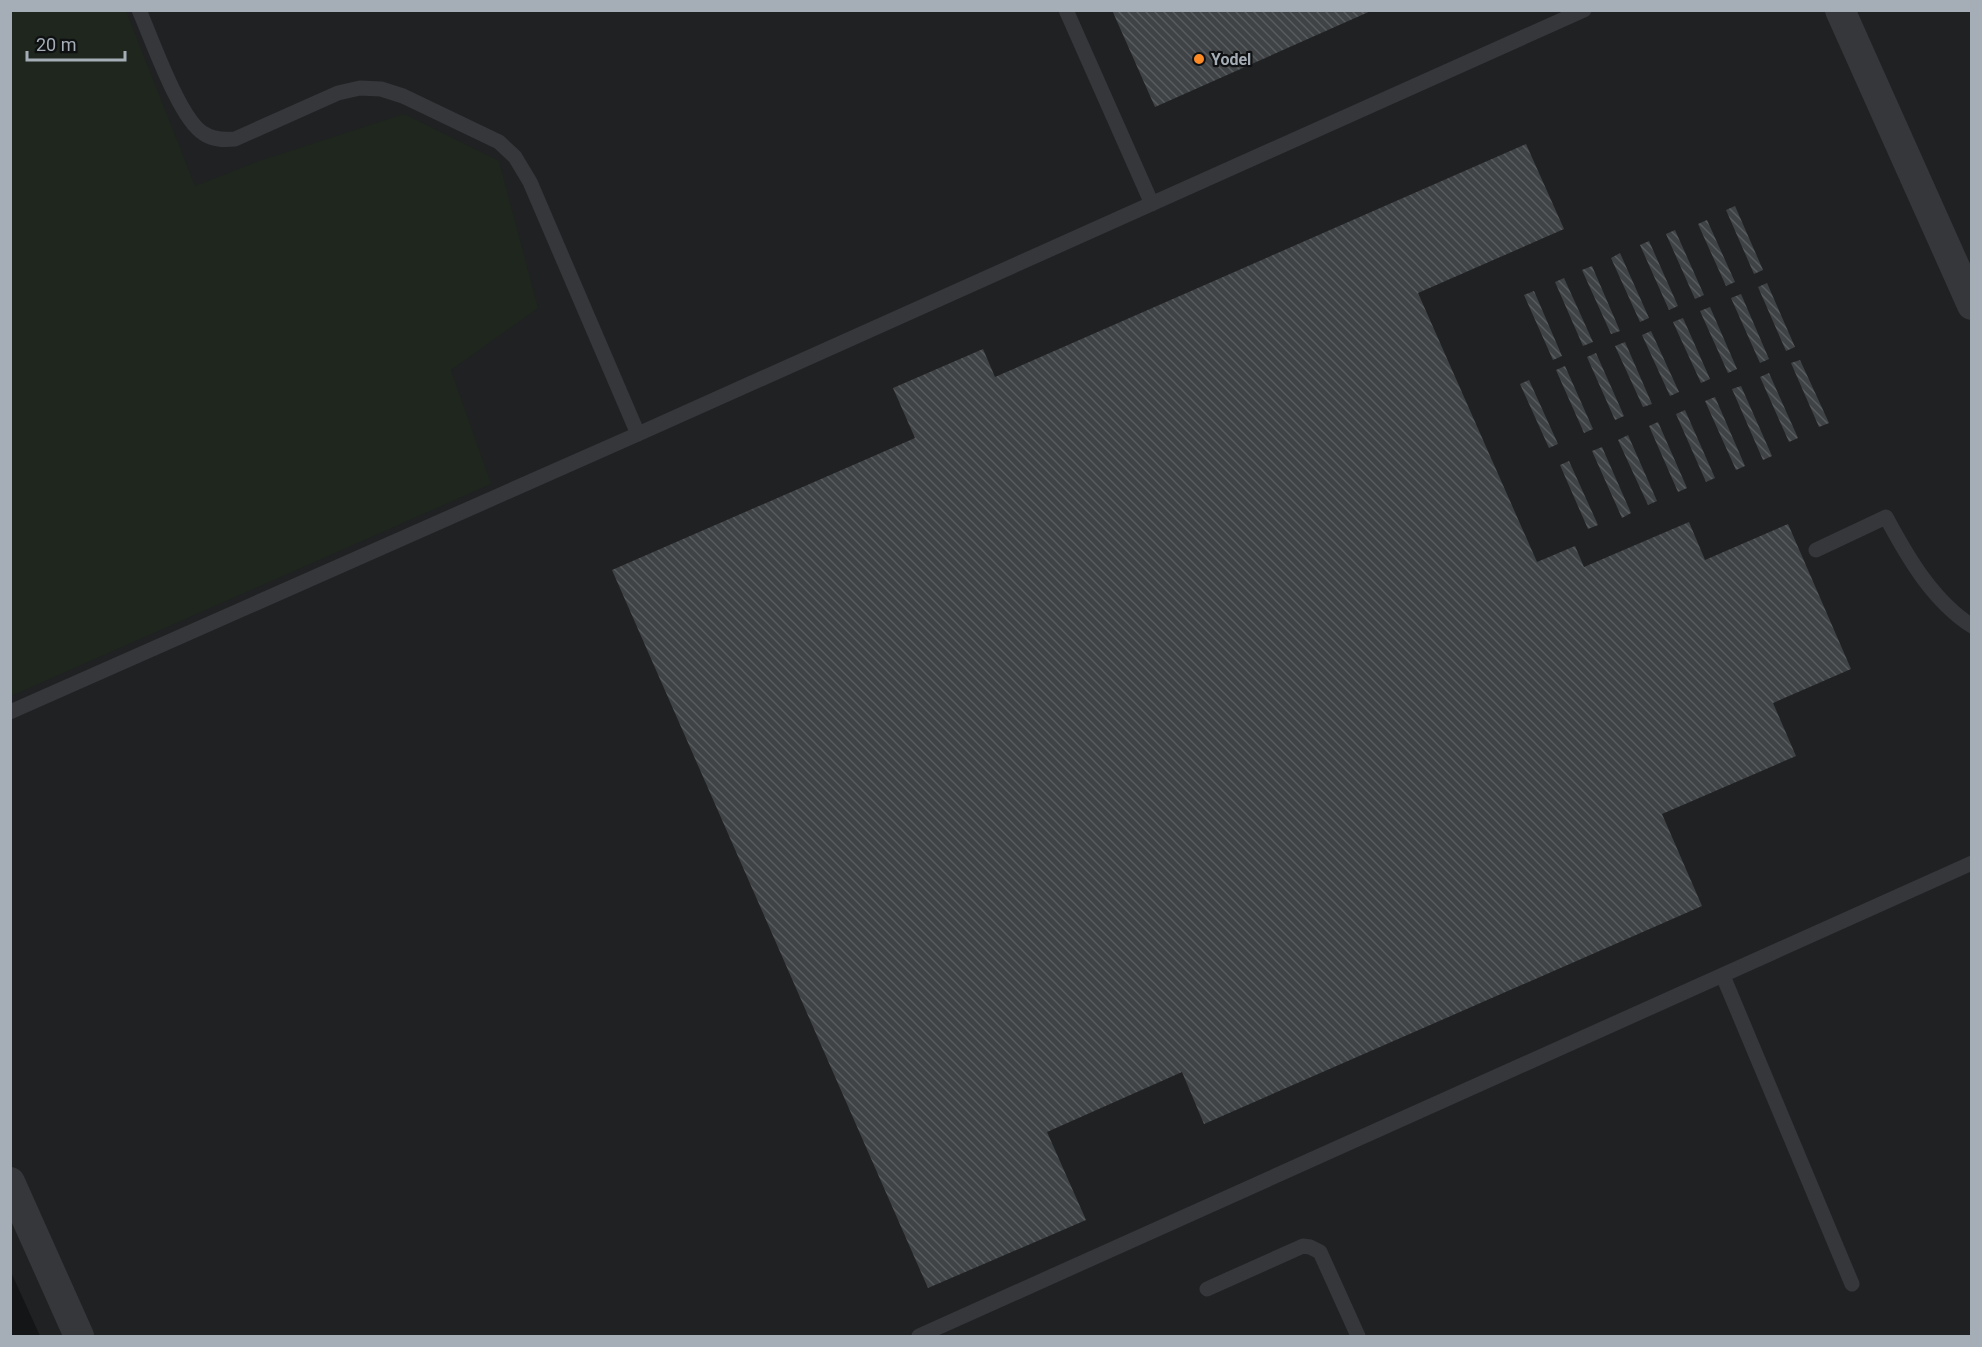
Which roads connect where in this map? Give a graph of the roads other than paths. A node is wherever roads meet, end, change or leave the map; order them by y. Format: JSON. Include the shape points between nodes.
{"nodes":[{"id":1,"x":139,"y":10,"type":"edge"},
{"id":2,"x":1066,"y":10,"type":"edge"},
{"id":3,"x":1584,"y":10,"type":"edge"},
{"id":4,"x":1840,"y":10,"type":"edge"},
{"id":5,"x":1152,"y":204,"type":"junction"},
{"id":6,"x":1971,"y":305,"type":"edge"},
{"id":7,"x":638,"y":434,"type":"junction"},
{"id":8,"x":1816,"y":550,"type":"dead end"},
{"id":9,"x":1971,"y":626,"type":"edge"},
{"id":10,"x":10,"y":712,"type":"edge"},
{"id":11,"x":1971,"y":863,"type":"edge"},
{"id":12,"x":1723,"y":976,"type":"junction"},
{"id":13,"x":10,"y":1182,"type":"edge"},
{"id":14,"x":1852,"y":1284,"type":"dead end"},
{"id":15,"x":1207,"y":1289,"type":"dead end"},
{"id":16,"x":79,"y":1336,"type":"edge"},
{"id":17,"x":919,"y":1336,"type":"edge"},
{"id":18,"x":1358,"y":1336,"type":"edge"}],
"edges":[{"from":1,"to":7,"type":"lane","via":[[189,120],[204,134],[220,140],[235,139],[339,93],[360,88],[403,96],[499,142],[515,157],[530,182]]},
{"from":2,"to":5,"type":"lane"},
{"from":3,"to":5,"type":"lane"},
{"from":4,"to":6,"type":"street"},
{"from":5,"to":7,"type":"lane"},
{"from":7,"to":10,"type":"lane"},
{"from":8,"to":9,"type":"lane","via":[[1886,517],[1908,559],[1953,614]]},
{"from":11,"to":12,"type":"lane"},
{"from":12,"to":14,"type":"lane"},
{"from":12,"to":17,"type":"lane"},
{"from":13,"to":16,"type":"street"},
{"from":15,"to":18,"type":"lane","via":[[1303,1246],[1310,1247],[1320,1252]]}]}
